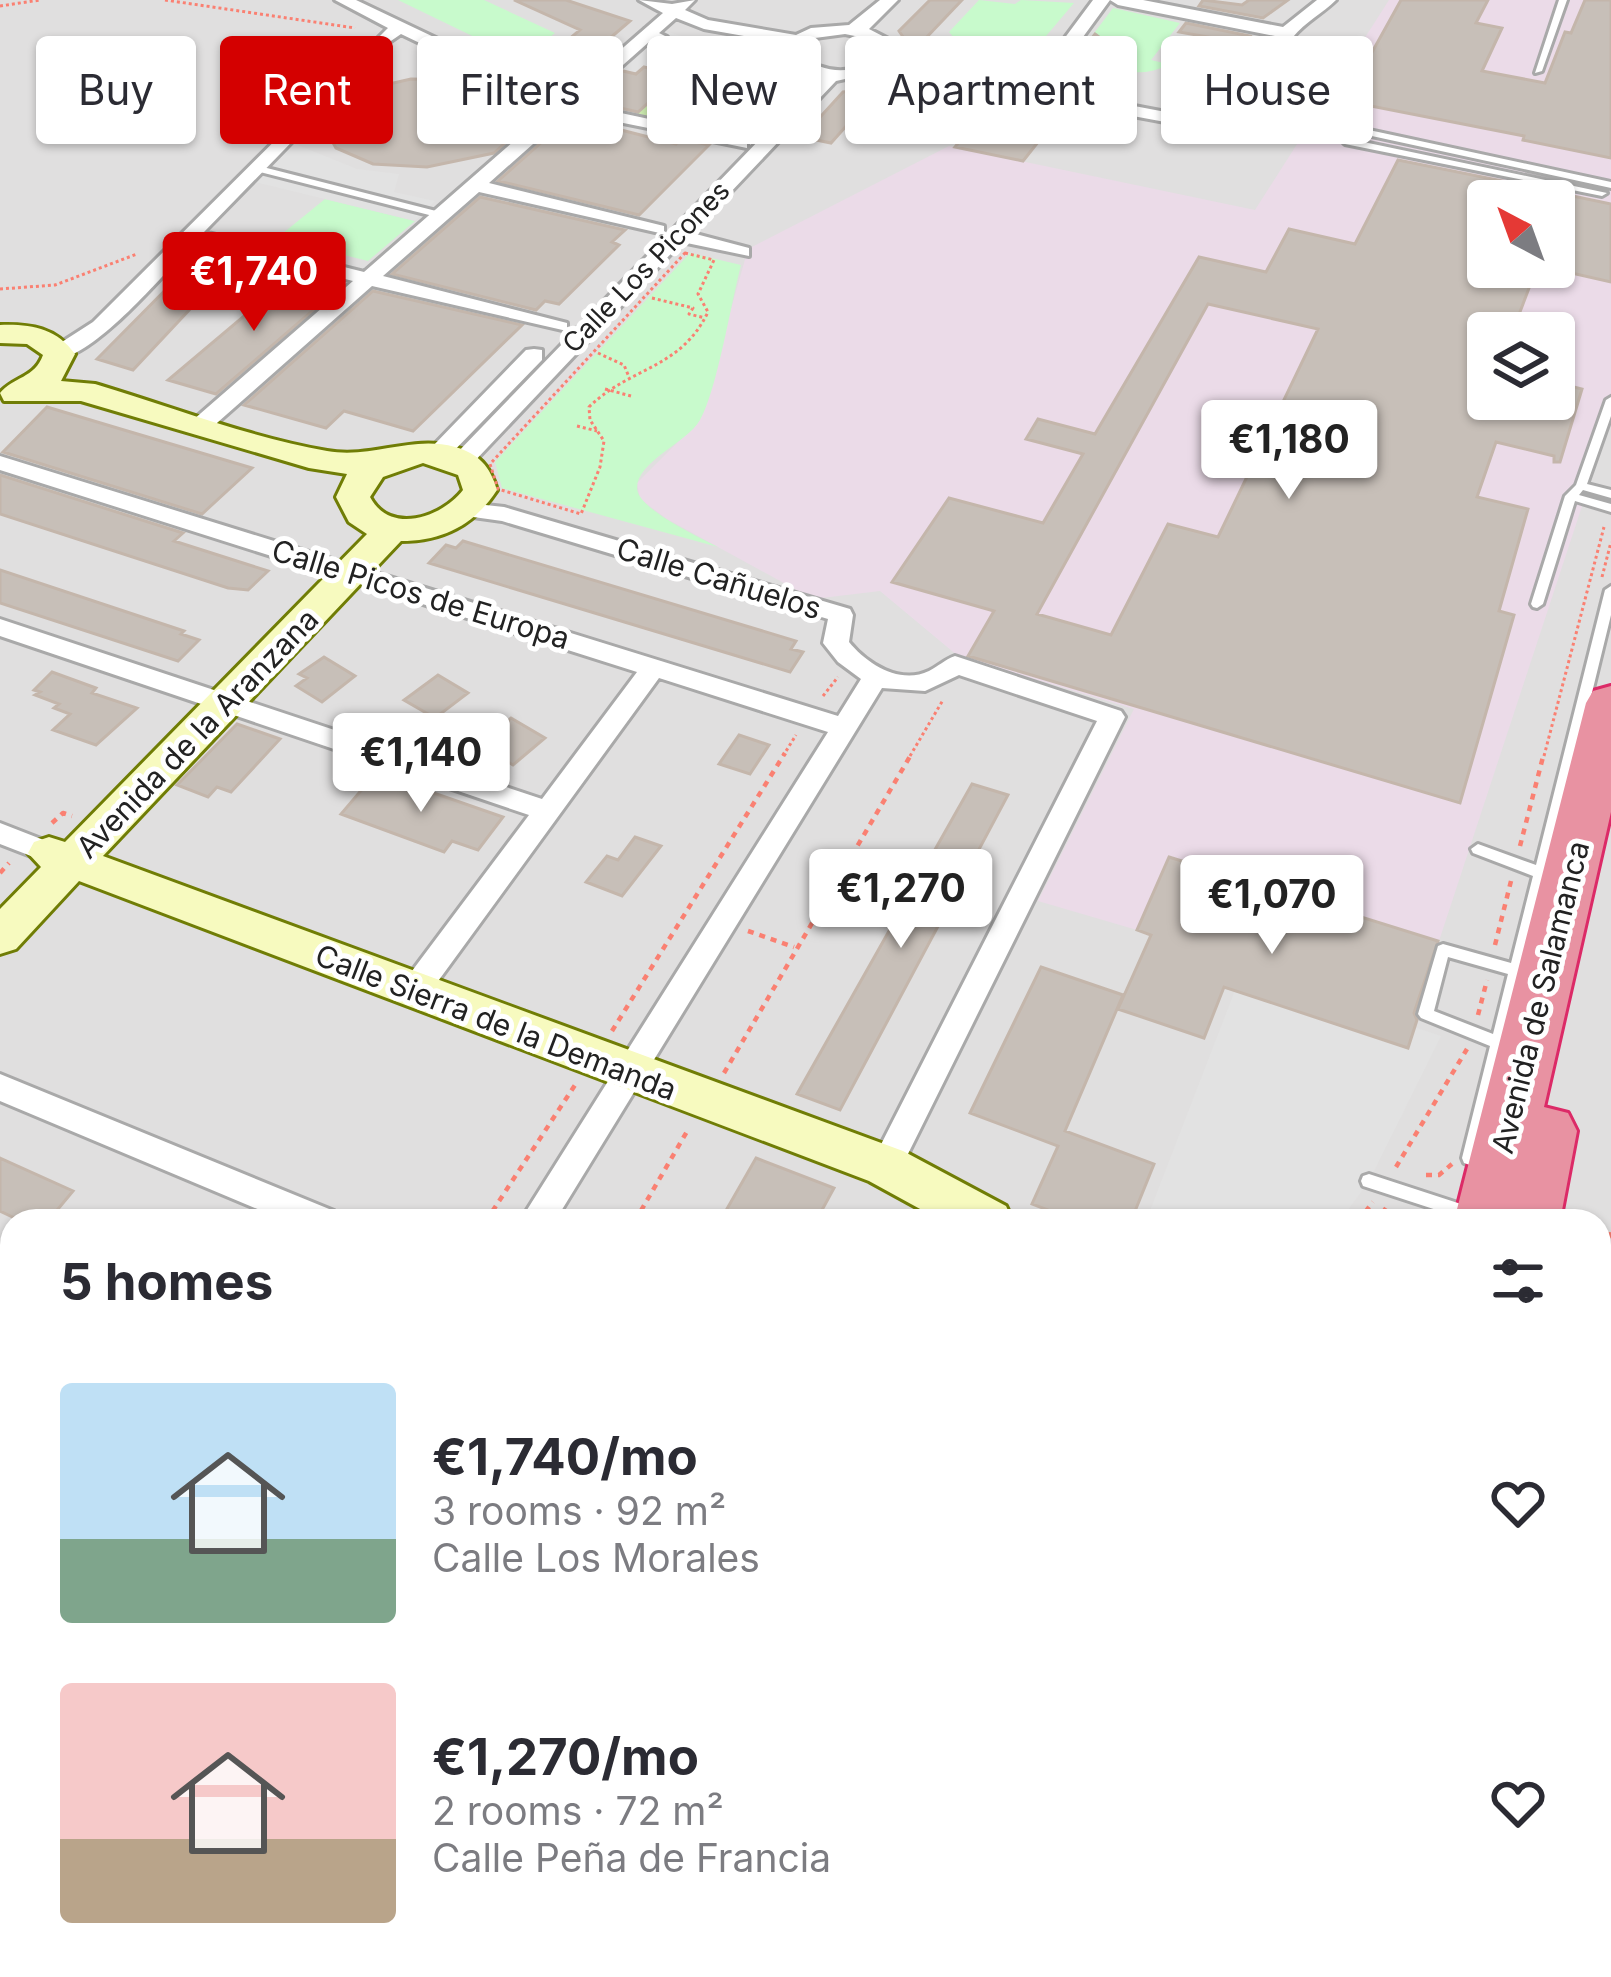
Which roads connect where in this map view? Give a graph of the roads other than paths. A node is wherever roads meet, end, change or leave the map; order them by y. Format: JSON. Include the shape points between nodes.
{"nodes":[{"id":1,"x":343,"y":0,"type":"edge"},
{"id":2,"x":647,"y":0,"type":"edge"},
{"id":3,"x":890,"y":0,"type":"edge"},
{"id":4,"x":1102,"y":0,"type":"edge"},
{"id":5,"x":1118,"y":0,"type":"edge"},
{"id":6,"x":1328,"y":0,"type":"edge"},
{"id":7,"x":1564,"y":0,"type":"edge"},
{"id":8,"x":679,"y":5,"type":"edge"},
{"id":9,"x":860,"y":29,"type":"junction"},
{"id":10,"x":395,"y":31,"type":"junction"},
{"id":11,"x":1286,"y":33,"type":"junction"},
{"id":12,"x":764,"y":36,"type":"edge"},
{"id":13,"x":804,"y":36,"type":"edge"},
{"id":14,"x":874,"y":36,"type":"edge"},
{"id":15,"x":1075,"y":36,"type":"edge"},
{"id":16,"x":417,"y":41,"type":"edge"},
{"id":17,"x":623,"y":62,"type":"edge"},
{"id":18,"x":1538,"y":71,"type":"dead end"},
{"id":19,"x":821,"y":73,"type":"edge"},
{"id":20,"x":845,"y":74,"type":"edge"},
{"id":21,"x":832,"y":75,"type":"junction"},
{"id":22,"x":1137,"y":113,"type":"edge"},
{"id":23,"x":522,"y":144,"type":"edge"},
{"id":24,"x":740,"y":144,"type":"edge"},
{"id":25,"x":1359,"y":144,"type":"edge"},
{"id":26,"x":255,"y":168,"type":"junction"},
{"id":27,"x":1563,"y":180,"type":"edge"},
{"id":28,"x":1575,"y":182,"type":"edge"},
{"id":29,"x":1575,"y":183,"type":"edge"},
{"id":30,"x":475,"y":185,"type":"junction"},
{"id":31,"x":1611,"y":185,"type":"edge"},
{"id":32,"x":1611,"y":195,"type":"edge"},
{"id":33,"x":441,"y":215,"type":"junction"},
{"id":34,"x":667,"y":233,"type":"junction"},
{"id":35,"x":182,"y":242,"type":"junction"},
{"id":36,"x":742,"y":252,"type":"dead end"},
{"id":37,"x":368,"y":279,"type":"junction"},
{"id":38,"x":560,"y":328,"type":"junction"},
{"id":39,"x":0,"y":334,"type":"edge"},
{"id":40,"x":51,"y":352,"type":"junction"},
{"id":41,"x":83,"y":391,"type":"junction"},
{"id":42,"x":8,"y":396,"type":"edge"},
{"id":43,"x":1611,"y":400,"type":"edge"},
{"id":44,"x":201,"y":425,"type":"junction"},
{"id":45,"x":450,"y":457,"type":"junction"},
{"id":46,"x":0,"y":463,"type":"edge"},
{"id":47,"x":354,"y":471,"type":"junction"},
{"id":48,"x":1576,"y":491,"type":"junction"},
{"id":49,"x":1611,"y":494,"type":"edge"},
{"id":50,"x":483,"y":507,"type":"junction"},
{"id":51,"x":1611,"y":508,"type":"edge"},
{"id":52,"x":381,"y":525,"type":"junction"},
{"id":53,"x":341,"y":570,"type":"junction"},
{"id":54,"x":1611,"y":590,"type":"edge"},
{"id":55,"x":1537,"y":604,"type":"dead end"},
{"id":56,"x":0,"y":627,"type":"edge"},
{"id":57,"x":656,"y":666,"type":"junction"},
{"id":58,"x":874,"y":679,"type":"junction"},
{"id":59,"x":213,"y":699,"type":"junction"},
{"id":60,"x":1611,"y":703,"type":"edge"},
{"id":61,"x":843,"y":727,"type":"junction"},
{"id":62,"x":548,"y":811,"type":"junction"},
{"id":63,"x":1611,"y":829,"type":"edge"},
{"id":64,"x":0,"y":833,"type":"edge"},
{"id":65,"x":1478,"y":849,"type":"dead end"},
{"id":66,"x":60,"y":858,"type":"junction"},
{"id":67,"x":1540,"y":873,"type":"junction"},
{"id":68,"x":0,"y":902,"type":"edge"},
{"id":69,"x":0,"y":937,"type":"edge"},
{"id":70,"x":1516,"y":970,"type":"junction"},
{"id":71,"x":413,"y":991,"type":"junction"},
{"id":72,"x":1498,"y":1043,"type":"junction"},
{"id":73,"x":612,"y":1065,"type":"junction"},
{"id":74,"x":0,"y":1087,"type":"edge"},
{"id":75,"x":886,"y":1166,"type":"junction"},
{"id":76,"x":1468,"y":1167,"type":"dead end"},
{"id":77,"x":1369,"y":1181,"type":"dead end"},
{"id":78,"x":293,"y":1209,"type":"edge"},
{"id":79,"x":543,"y":1209,"type":"edge"},
{"id":80,"x":966,"y":1209,"type":"edge"},
{"id":81,"x":1463,"y":1209,"type":"edge"},
{"id":82,"x":1466,"y":1209,"type":"edge"},
{"id":83,"x":1531,"y":1209,"type":"edge"}],
"edges":[{"from":1,"to":10,"type":"street"},
{"from":2,"to":8,"type":"street"},
{"from":3,"to":9,"type":"street"},
{"from":4,"to":15,"type":"street"},
{"from":5,"to":11,"type":"street"},
{"from":6,"to":11,"type":"street"},
{"from":7,"to":18,"type":"lane"},
{"from":8,"to":12,"type":"street","via":[[704,24]]},
{"from":8,"to":17,"type":"street"},
{"from":9,"to":13,"type":"street"},
{"from":9,"to":14,"type":"street"},
{"from":10,"to":16,"type":"street"},
{"from":10,"to":26,"type":"street"},
{"from":11,"to":22,"type":"street","via":[[1242,105],[1209,119]]},
{"from":19,"to":21,"type":"street"},
{"from":20,"to":21,"type":"street"},
{"from":21,"to":34,"type":"street","name":"Calle Los Picones"},
{"from":23,"to":30,"type":"street"},
{"from":24,"to":34,"type":"street","name":"Calle Los Picones"},
{"from":25,"to":27,"type":"lane"},
{"from":26,"to":33,"type":"lane"},
{"from":26,"to":35,"type":"street"},
{"from":28,"to":31,"type":"lane"},
{"from":29,"to":32,"type":"lane"},
{"from":30,"to":33,"type":"street"},
{"from":30,"to":34,"type":"street"},
{"from":33,"to":37,"type":"street"},
{"from":34,"to":36,"type":"street"},
{"from":34,"to":38,"type":"street","name":"Calle Los Picones"},
{"from":34,"to":45,"type":"street","name":"Calle Los Picones"},
{"from":35,"to":37,"type":"street"},
{"from":35,"to":40,"type":"street","via":[[113,313]]},
{"from":37,"to":38,"type":"street"},
{"from":37,"to":44,"type":"street"},
{"from":38,"to":45,"type":"street","name":"Calle Los Picones"},
{"from":39,"to":40,"type":"street"},
{"from":40,"to":41,"type":"street"},
{"from":40,"to":42,"type":"street"},
{"from":41,"to":42,"type":"street"},
{"from":41,"to":44,"type":"street"},
{"from":43,"to":48,"type":"lane"},
{"from":44,"to":47,"type":"street"},
{"from":45,"to":47,"type":"street","via":[[405,455]]},
{"from":45,"to":50,"type":"street","via":[[479,479]]},
{"from":46,"to":53,"type":"street","name":"Calle Picos de Europa"},
{"from":47,"to":52,"type":"street","via":[[356,507]]},
{"from":48,"to":49,"type":"lane"},
{"from":48,"to":51,"type":"lane"},
{"from":48,"to":55,"type":"lane"},
{"from":50,"to":52,"type":"street","via":[[431,527]]},
{"from":50,"to":58,"type":"street","name":"Calle Cañuelos","via":[[842,615],[836,643]]},
{"from":52,"to":53,"type":"street","name":"Avenida de la Aranzana"},
{"from":53,"to":57,"type":"street","name":"Calle Picos de Europa"},
{"from":53,"to":59,"type":"street","name":"Avenida de la Aranzana"},
{"from":54,"to":67,"type":"lane"},
{"from":56,"to":59,"type":"street"},
{"from":57,"to":61,"type":"street","name":"Calle Picos de Europa"},
{"from":57,"to":62,"type":"street"},
{"from":58,"to":61,"type":"street"},
{"from":58,"to":75,"type":"street","via":[[920,681],[955,665],[1112,717]]},
{"from":59,"to":62,"type":"street"},
{"from":59,"to":66,"type":"street","name":"Avenida de la Aranzana"},
{"from":60,"to":82,"type":"highway","name":"Avenida de Salamanca"},
{"from":61,"to":73,"type":"street"},
{"from":62,"to":71,"type":"street"},
{"from":63,"to":83,"type":"highway","name":"Avenida de Salamanca"},
{"from":64,"to":66,"type":"street","name":"Calle Sierra de la Demanda"},
{"from":65,"to":67,"type":"lane"},
{"from":66,"to":68,"type":"street","name":"Avenida de la Aranzana"},
{"from":66,"to":69,"type":"street","name":"Avenida de la Aranzana"},
{"from":66,"to":71,"type":"street","name":"Calle Sierra de la Demanda"},
{"from":67,"to":70,"type":"lane"},
{"from":70,"to":72,"type":"lane"},
{"from":70,"to":72,"type":"lane","via":[[1443,950],[1426,1014]]},
{"from":71,"to":73,"type":"street","name":"Calle Sierra de la Demanda"},
{"from":72,"to":76,"type":"lane"},
{"from":73,"to":75,"type":"street","name":"Calle Sierra de la Demanda"},
{"from":73,"to":79,"type":"street"},
{"from":74,"to":78,"type":"street"},
{"from":75,"to":80,"type":"street","name":"Calle Sierra de la Demanda"},
{"from":77,"to":81,"type":"lane"}]}
